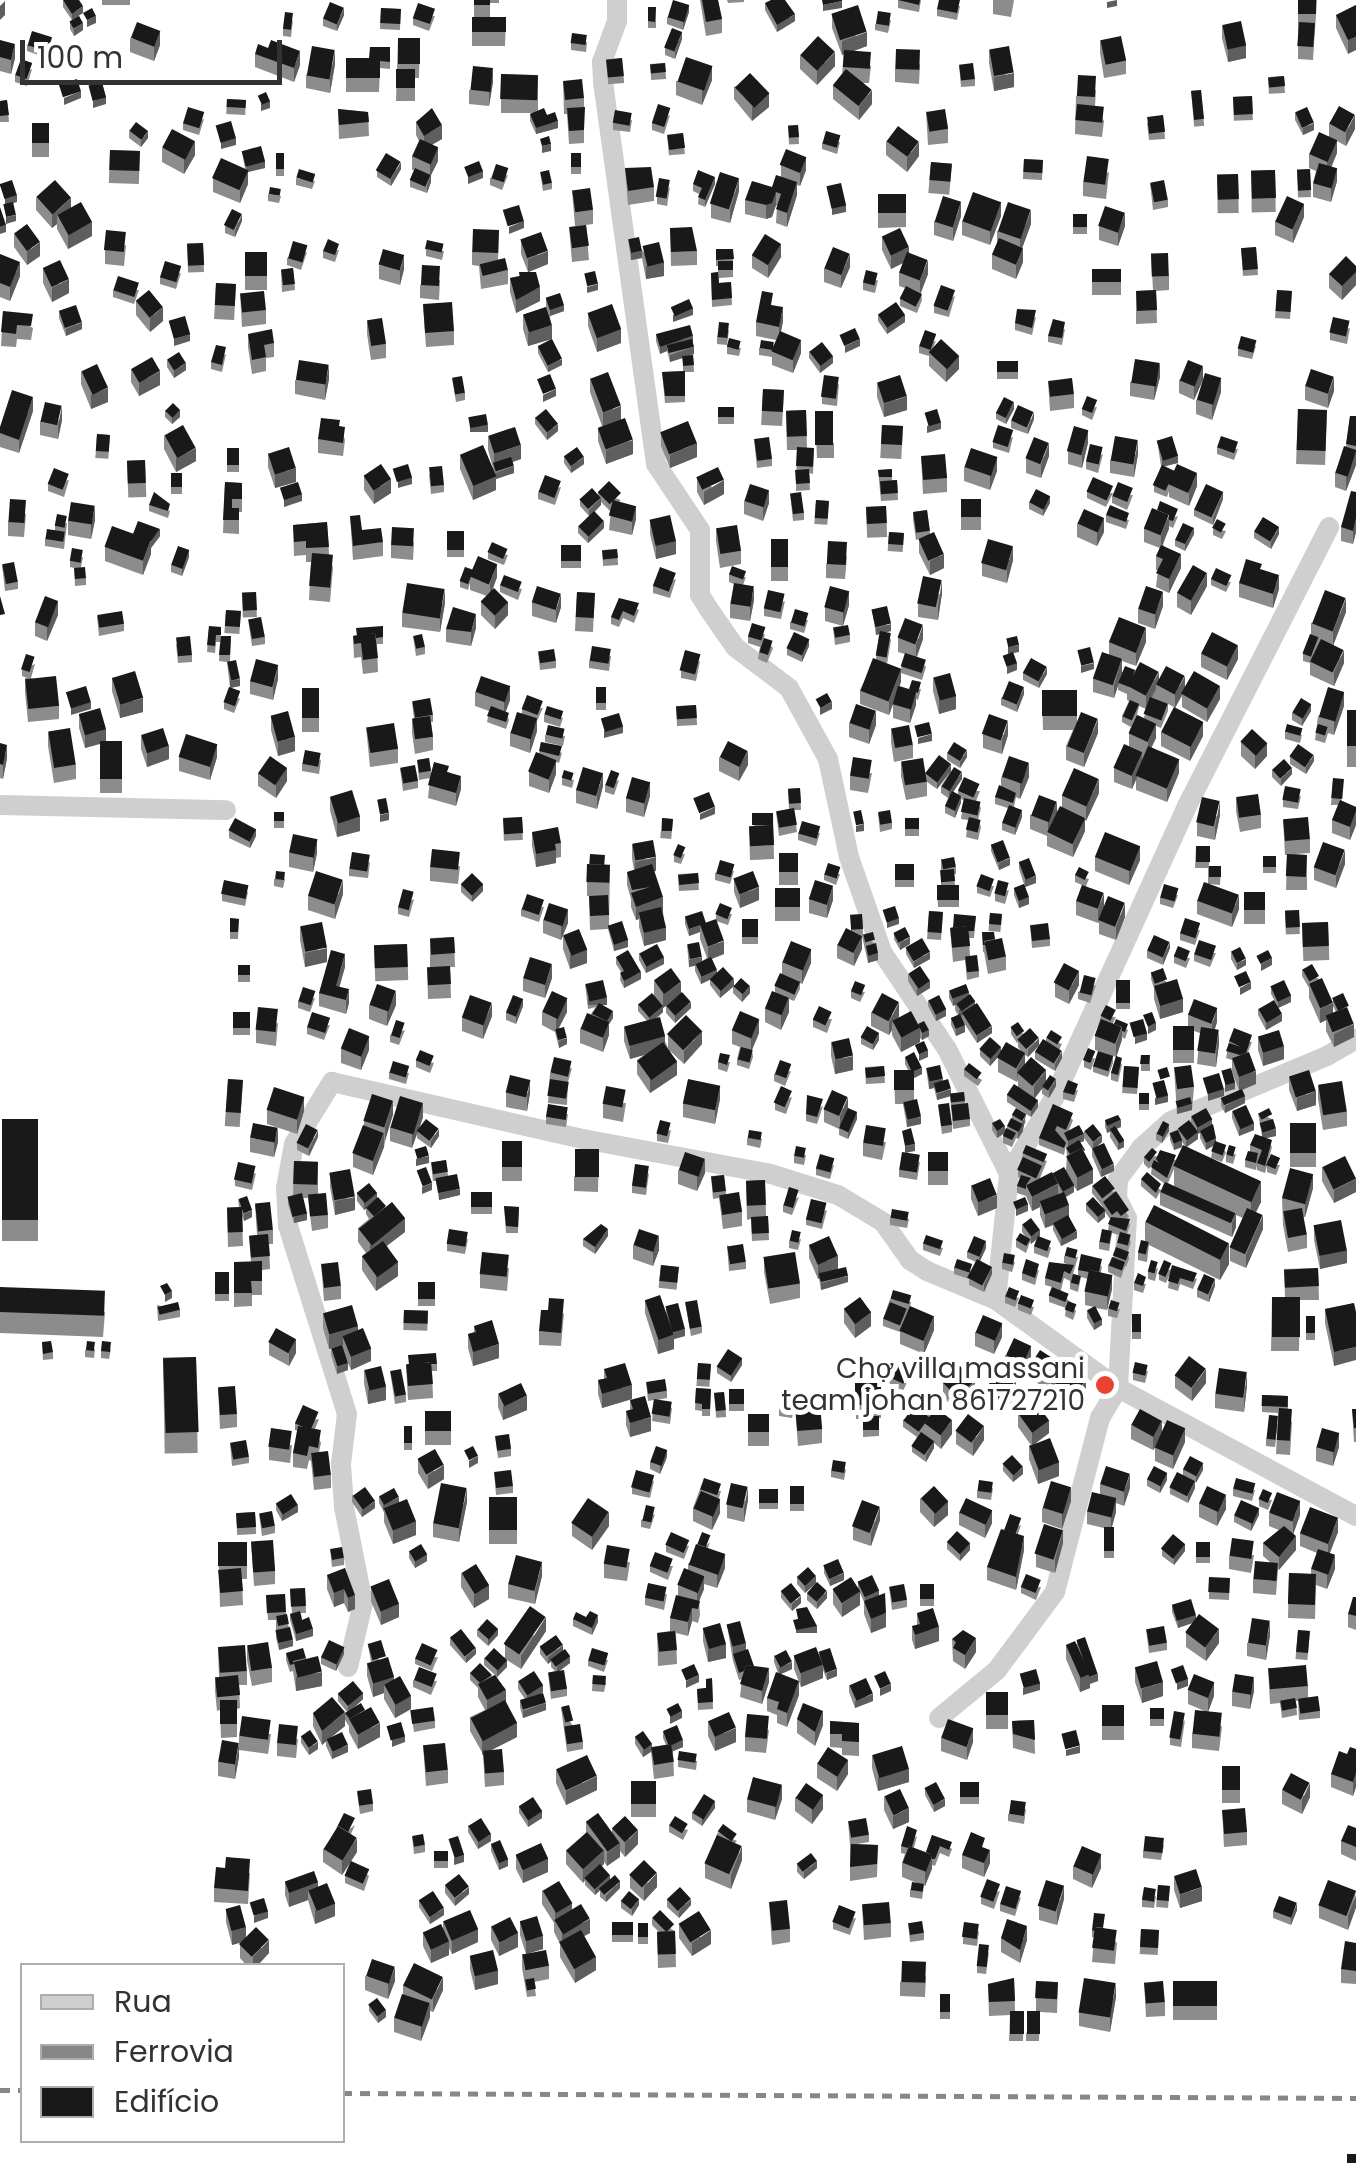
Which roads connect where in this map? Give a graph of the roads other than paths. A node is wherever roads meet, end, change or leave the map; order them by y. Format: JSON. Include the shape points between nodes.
{"nodes":[{"id":1,"x":617,"y":0,"type":"edge"},
{"id":2,"x":1329,"y":527,"type":"dead end"},
{"id":3,"x":0,"y":805,"type":"edge"},
{"id":4,"x":226,"y":810,"type":"dead end"},
{"id":5,"x":1356,"y":1039,"type":"edge"},
{"id":6,"x":1009,"y":1174,"type":"junction"},
{"id":7,"x":996,"y":1300,"type":"junction"},
{"id":8,"x":1118,"y":1388,"type":"junction"},
{"id":9,"x":1356,"y":1516,"type":"edge"},
{"id":10,"x":348,"y":1667,"type":"dead end"},
{"id":11,"x":940,"y":1718,"type":"dead end"}],
"edges":[{"from":1,"to":6,"type":"street","via":[[603,82],[656,464],[700,530],[700,594],[708,608],[734,647],[789,688],[828,758],[849,857],[882,952],[947,1049]]},
{"from":2,"to":6,"type":"street","via":[[1187,806],[1068,1070]]},
{"from":3,"to":4,"type":"street"},
{"from":5,"to":8,"type":"street","via":[[1171,1121],[1118,1179],[1117,1198],[1128,1218]]},
{"from":6,"to":7,"type":"street"},
{"from":7,"to":8,"type":"street"},
{"from":7,"to":10,"type":"street","via":[[927,1272],[882,1222],[838,1195],[771,1174],[332,1082],[294,1144],[286,1188],[288,1226],[347,1414],[344,1508],[363,1603]]},
{"from":8,"to":9,"type":"street"},
{"from":8,"to":11,"type":"street","via":[[1100,1418],[1055,1592],[997,1670]]}]}
